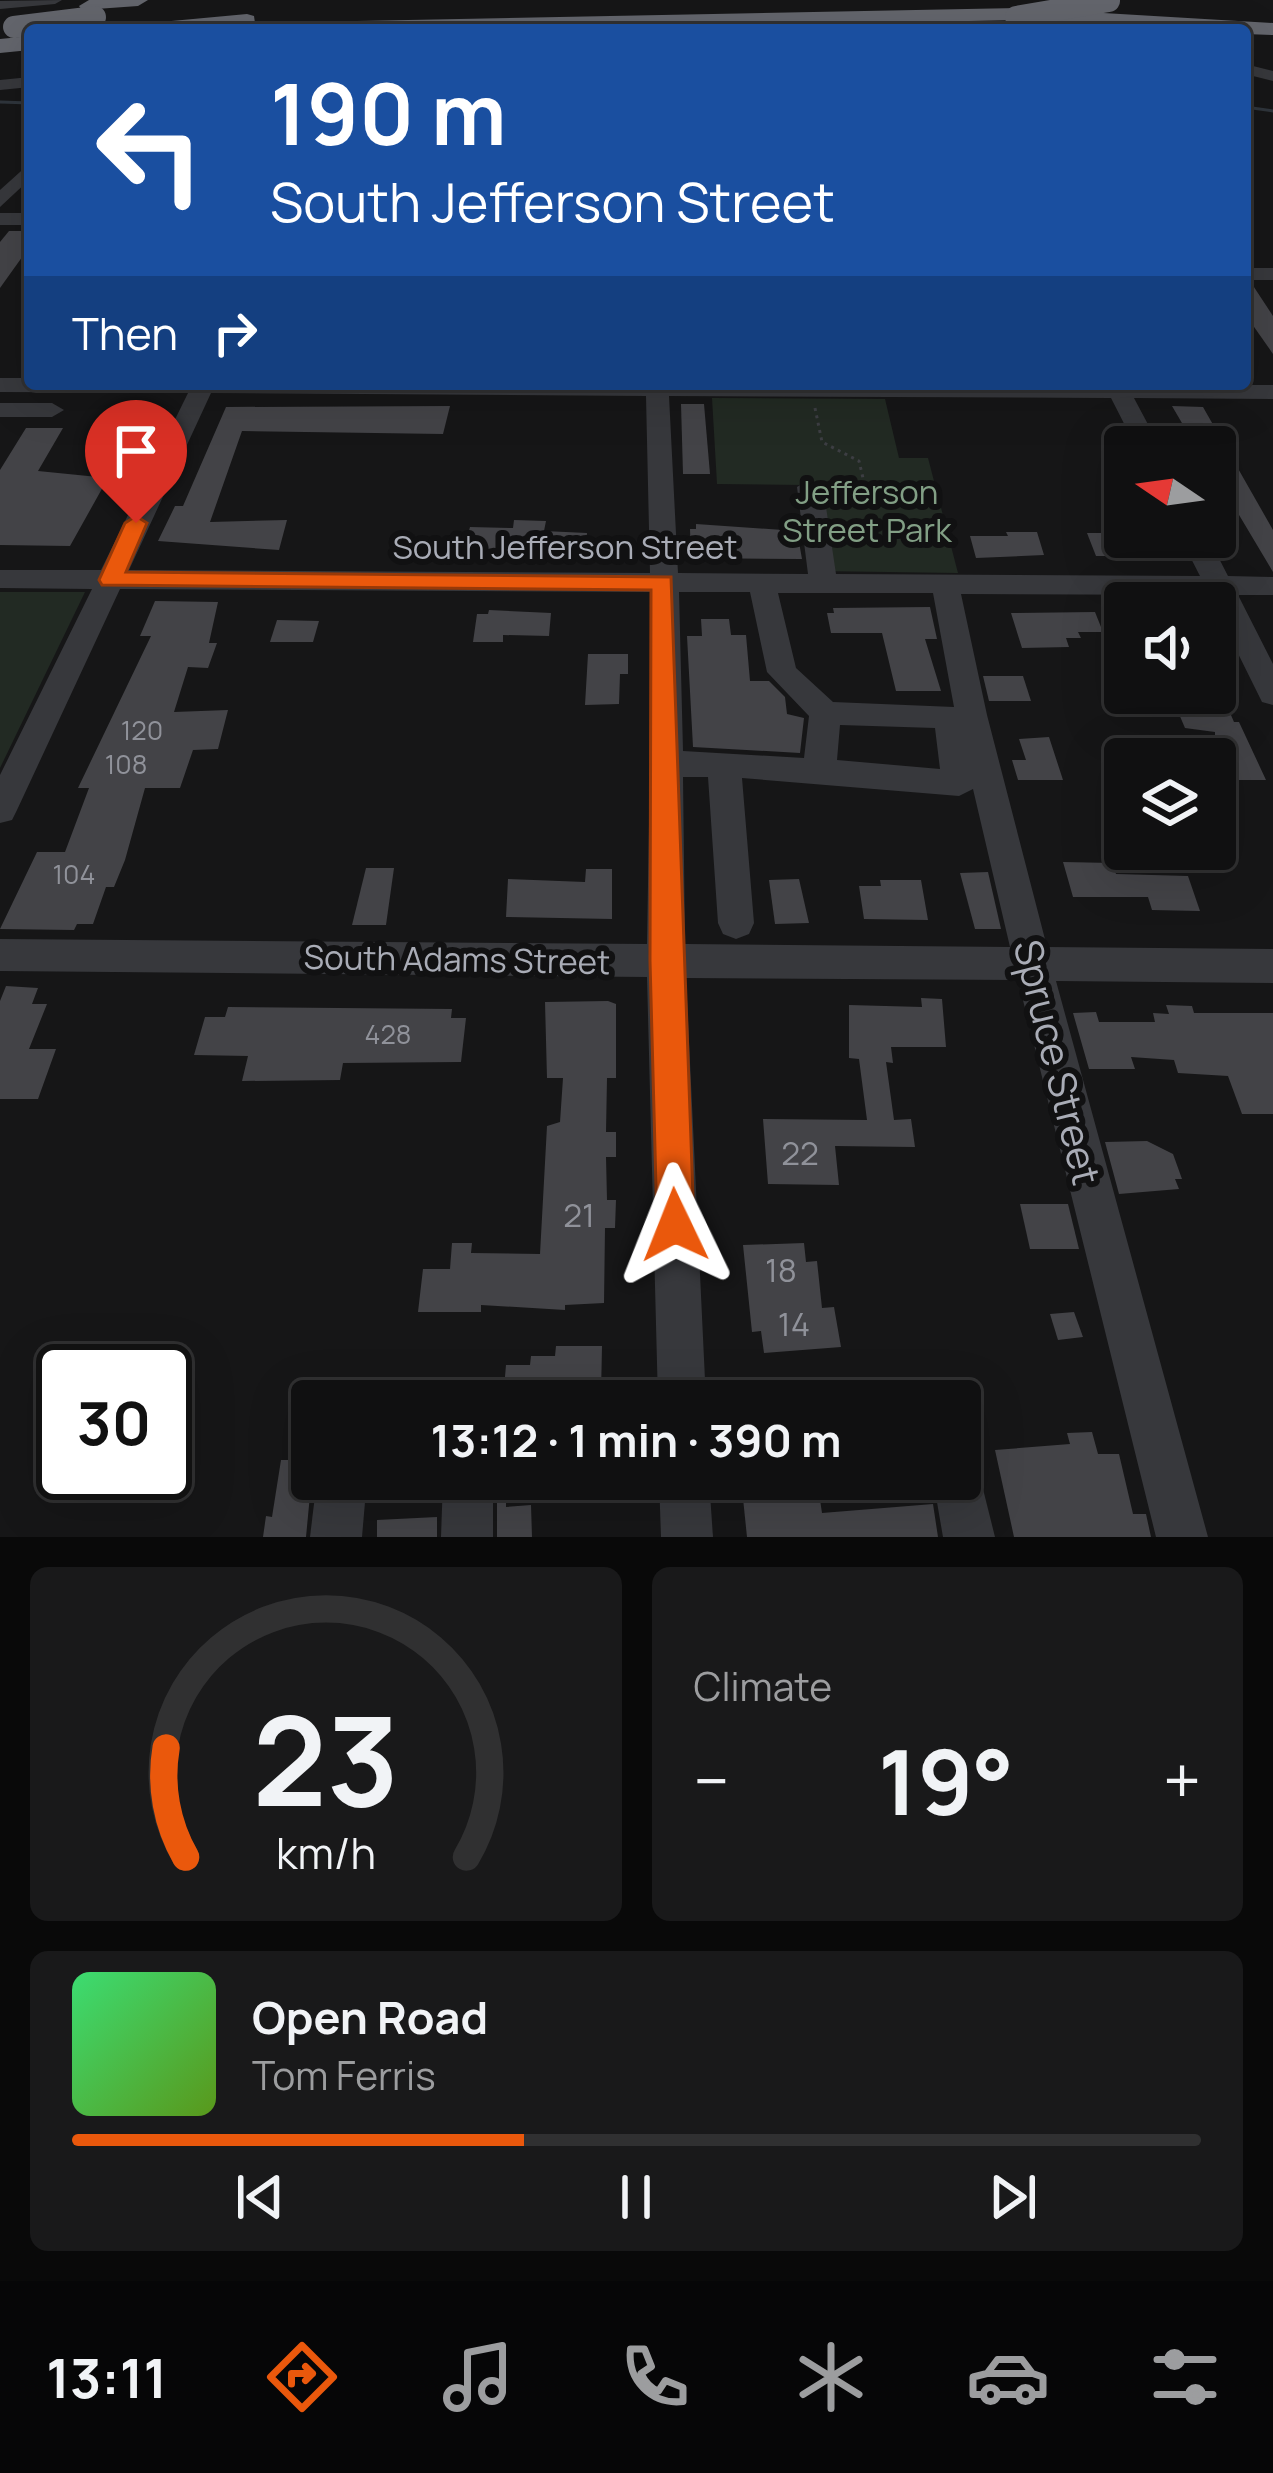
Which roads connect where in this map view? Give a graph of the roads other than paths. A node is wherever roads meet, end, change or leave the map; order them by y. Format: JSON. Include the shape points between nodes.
{"nodes":[{"id":1,"x":121,"y":0,"type":"edge"},
{"id":2,"x":138,"y":0,"type":"edge"},
{"id":3,"x":235,"y":0,"type":"edge"},
{"id":4,"x":678,"y":0,"type":"edge"},
{"id":5,"x":1110,"y":0,"type":"edge"},
{"id":6,"x":55,"y":3,"type":"edge"},
{"id":7,"x":320,"y":4,"type":"dead end"},
{"id":8,"x":973,"y":14,"type":"junction"},
{"id":9,"x":98,"y":16,"type":"junction"},
{"id":10,"x":29,"y":24,"type":"edge"},
{"id":11,"x":66,"y":24,"type":"edge"},
{"id":12,"x":66,"y":24,"type":"edge"},
{"id":13,"x":210,"y":24,"type":"edge"},
{"id":14,"x":499,"y":24,"type":"edge"},
{"id":15,"x":745,"y":24,"type":"edge"},
{"id":16,"x":957,"y":24,"type":"edge"},
{"id":17,"x":1207,"y":24,"type":"edge"},
{"id":18,"x":24,"y":175,"type":"edge"},
{"id":19,"x":0,"y":202,"type":"edge"},
{"id":20,"x":10,"y":389,"type":"edge"},
{"id":21,"x":202,"y":390,"type":"edge"},
{"id":22,"x":657,"y":390,"type":"edge"},
{"id":23,"x":1118,"y":390,"type":"edge"},
{"id":24,"x":52,"y":410,"type":"dead end"},
{"id":25,"x":1137,"y":426,"type":"edge"},
{"id":26,"x":809,"y":487,"type":"dead end"},
{"id":27,"x":0,"y":579,"type":"edge"},
{"id":28,"x":111,"y":580,"type":"junction"},
{"id":29,"x":663,"y":582,"type":"junction"},
{"id":30,"x":762,"y":583,"type":"junction"},
{"id":31,"x":823,"y":583,"type":"junction"},
{"id":32,"x":945,"y":584,"type":"junction"},
{"id":33,"x":1104,"y":585,"type":"edge"},
{"id":34,"x":1236,"y":586,"type":"edge"},
{"id":35,"x":1273,"y":586,"type":"edge"},
{"id":36,"x":1236,"y":620,"type":"edge"},
{"id":37,"x":1272,"y":692,"type":"edge"},
{"id":38,"x":825,"y":713,"type":"junction"},
{"id":39,"x":666,"y":764,"type":"junction"},
{"id":40,"x":724,"y":764,"type":"junction"},
{"id":41,"x":819,"y":772,"type":"junction"},
{"id":42,"x":0,"y":810,"type":"edge"},
{"id":43,"x":736,"y":923,"type":"dead end"},
{"id":44,"x":0,"y":955,"type":"edge"},
{"id":45,"x":666,"y":961,"type":"junction"},
{"id":46,"x":1035,"y":964,"type":"junction"},
{"id":47,"x":1273,"y":966,"type":"edge"},
{"id":48,"x":681,"y":1380,"type":"edge"},
{"id":49,"x":340,"y":1500,"type":"edge"},
{"id":50,"x":468,"y":1500,"type":"edge"},
{"id":51,"x":685,"y":1500,"type":"edge"},
{"id":52,"x":962,"y":1500,"type":"edge"},
{"id":53,"x":336,"y":1537,"type":"edge"},
{"id":54,"x":467,"y":1537,"type":"edge"},
{"id":55,"x":686,"y":1537,"type":"edge"},
{"id":56,"x":970,"y":1537,"type":"edge"},
{"id":57,"x":1182,"y":1537,"type":"edge"}],
"edges":[{"from":1,"to":9,"type":"highway"},
{"from":2,"to":9,"type":"highway"},
{"from":3,"to":9,"type":"highway"},
{"from":4,"to":13,"type":"highway"},
{"from":5,"to":16,"type":"highway","bridge":true},
{"from":6,"to":10,"type":"street"},
{"from":7,"to":9,"type":"highway"},
{"from":8,"to":14,"type":"highway"},
{"from":8,"to":15,"type":"highway"},
{"from":8,"to":17,"type":"highway"},
{"from":9,"to":11,"type":"highway","bridge":true},
{"from":9,"to":12,"type":"highway"},
{"from":18,"to":19,"type":"street"},
{"from":20,"to":24,"type":"street"},
{"from":21,"to":28,"type":"street"},
{"from":22,"to":29,"type":"street"},
{"from":23,"to":25,"type":"street"},
{"from":26,"to":31,"type":"street"},
{"from":27,"to":28,"type":"street","name":"South Jefferson Street"},
{"from":28,"to":29,"type":"street","name":"South Jefferson Street"},
{"from":28,"to":42,"type":"street"},
{"from":29,"to":30,"type":"street","name":"South Jefferson Street"},
{"from":29,"to":39,"type":"street"},
{"from":30,"to":31,"type":"street","name":"South Jefferson Street"},
{"from":30,"to":38,"type":"street","via":[[782,672]]},
{"from":31,"to":32,"type":"street","name":"South Jefferson Street"},
{"from":32,"to":33,"type":"street","name":"South Jefferson Street"},
{"from":32,"to":46,"type":"street","name":"Spruce Street"},
{"from":34,"to":35,"type":"street","name":"South Jefferson Street"},
{"from":36,"to":37,"type":"street"},
{"from":38,"to":41,"type":"street"},
{"from":38,"to":41,"type":"street","via":[[949,717],[959,783]]},
{"from":39,"to":40,"type":"street"},
{"from":39,"to":45,"type":"street"},
{"from":40,"to":41,"type":"street"},
{"from":40,"to":43,"type":"street"},
{"from":44,"to":45,"type":"street","name":"South Adams Street"},
{"from":45,"to":46,"type":"street","name":"South Adams Street"},
{"from":45,"to":48,"type":"street"},
{"from":46,"to":47,"type":"street","name":"South Adams Street"},
{"from":46,"to":57,"type":"street","name":"Spruce Street"},
{"from":49,"to":53,"type":"street"},
{"from":50,"to":54,"type":"street"},
{"from":51,"to":55,"type":"street"},
{"from":52,"to":56,"type":"street"}]}
